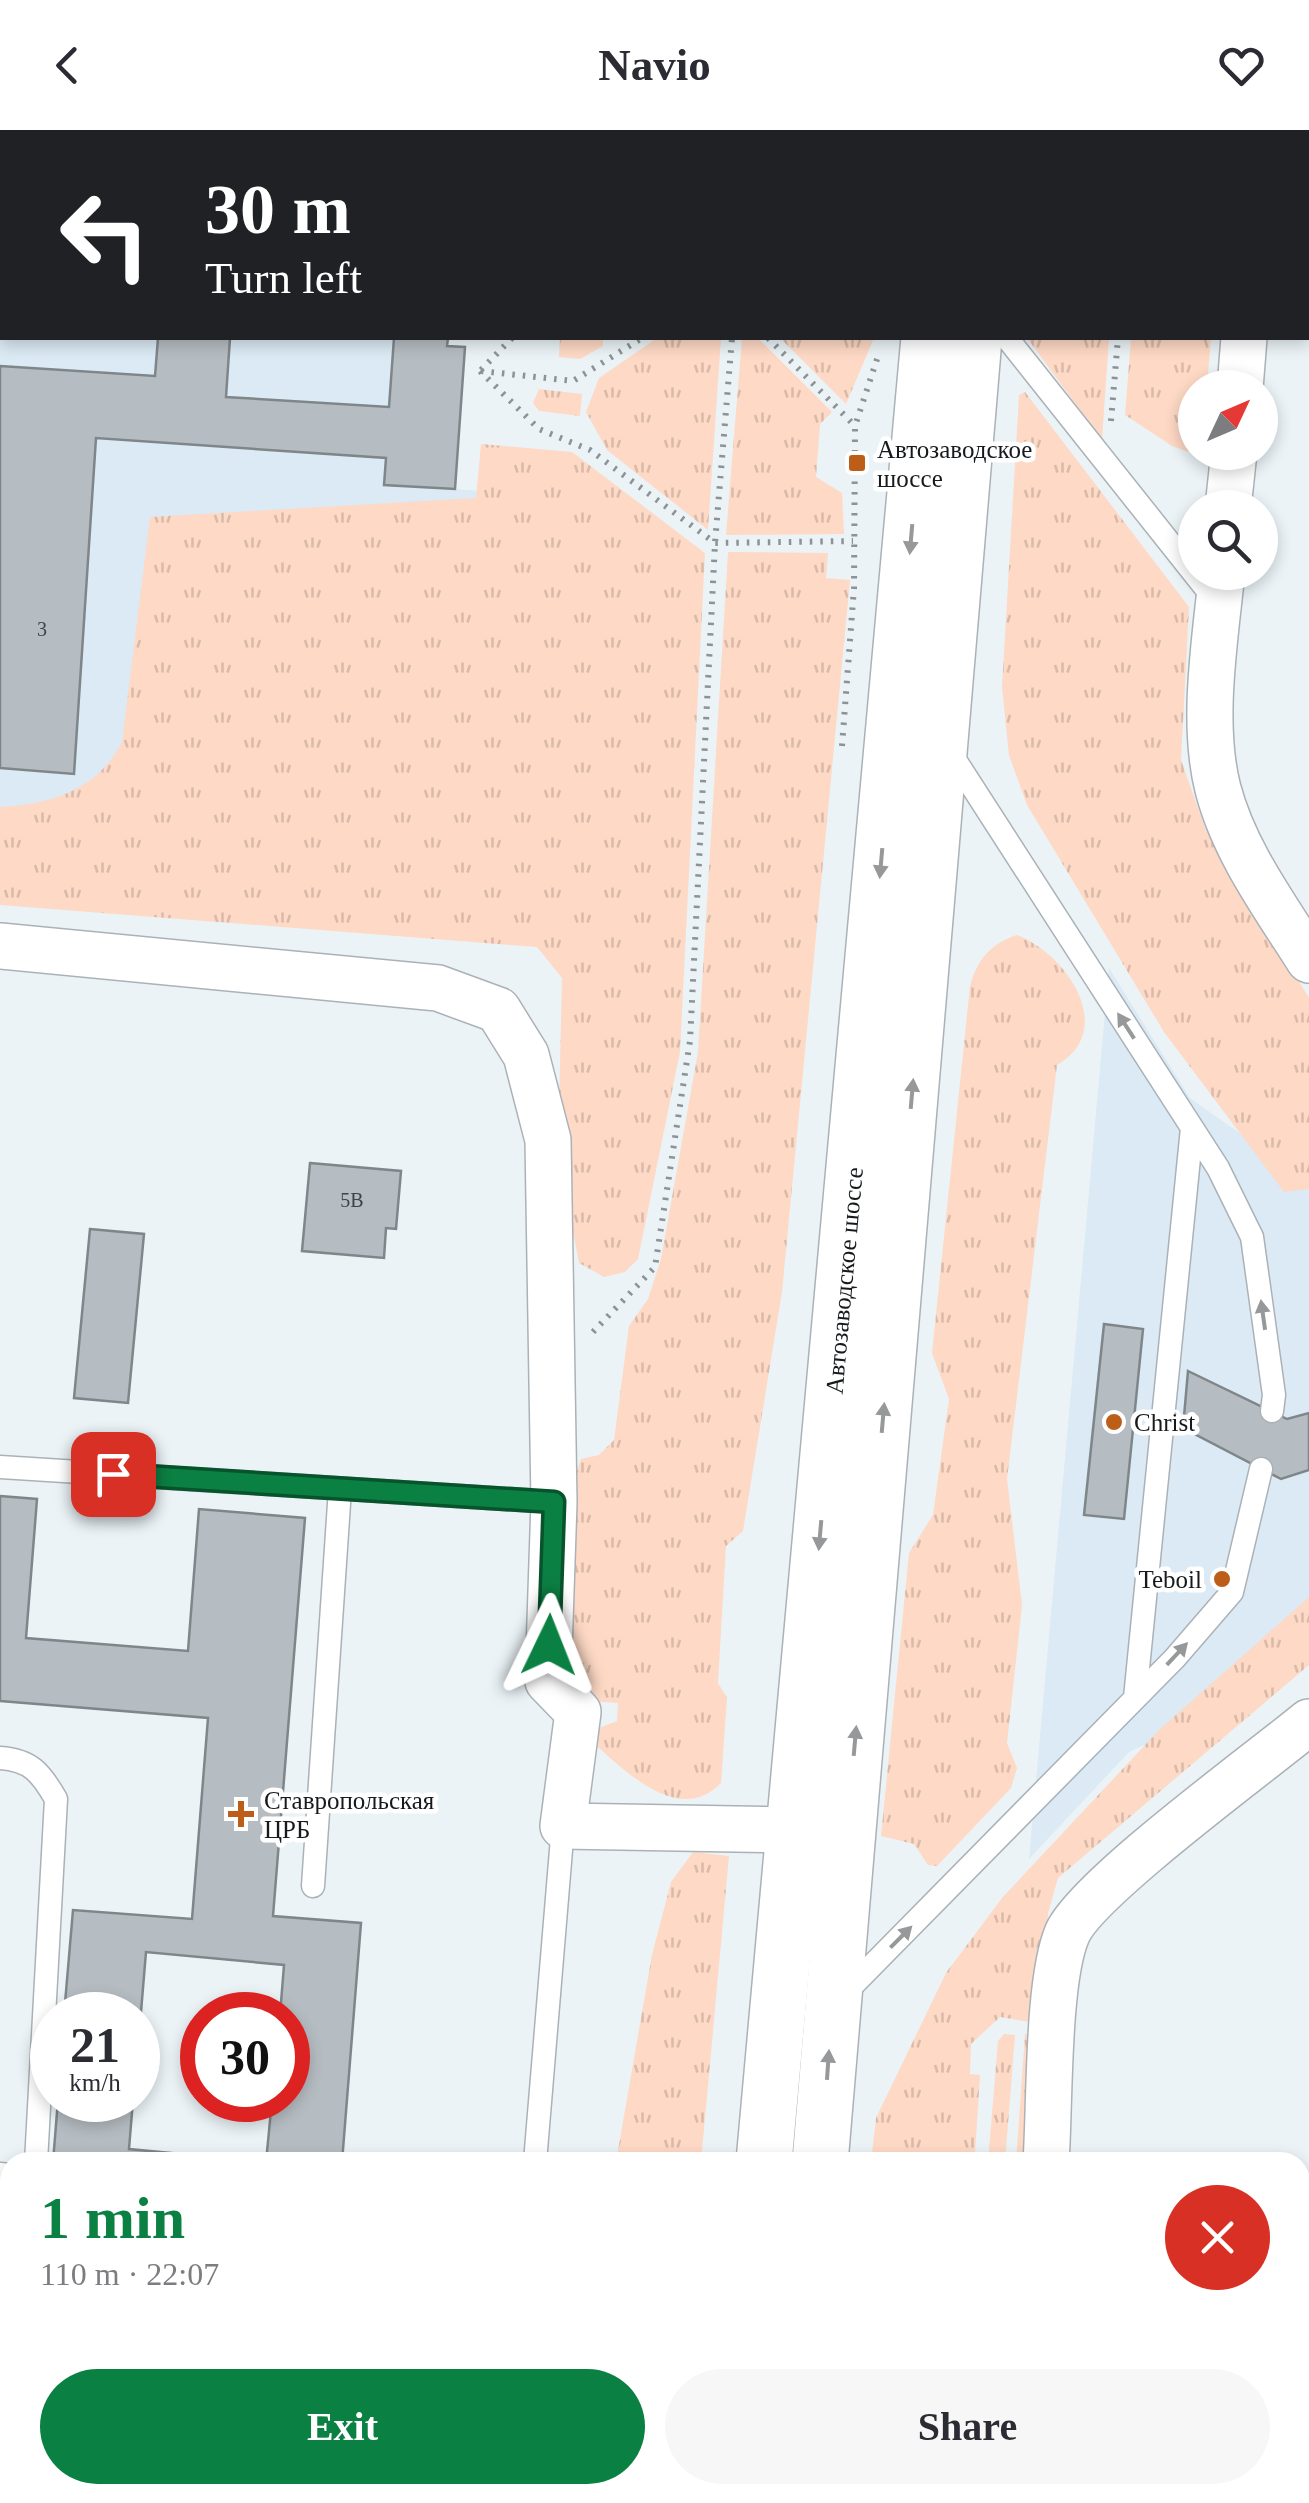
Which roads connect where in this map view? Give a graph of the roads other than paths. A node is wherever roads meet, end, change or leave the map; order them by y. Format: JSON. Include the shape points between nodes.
{"nodes":[{"id":1,"x":929,"y":340,"type":"edge"},
{"id":2,"x":974,"y":340,"type":"edge"},
{"id":3,"x":1009,"y":340,"type":"edge"},
{"id":4,"x":1244,"y":340,"type":"edge"},
{"id":5,"x":1241,"y":370,"type":"edge"},
{"id":6,"x":1178,"y":543,"type":"edge"},
{"id":7,"x":1220,"y":590,"type":"edge"},
{"id":8,"x":943,"y":740,"type":"junction"},
{"id":9,"x":0,"y":946,"type":"edge"},
{"id":10,"x":1309,"y":960,"type":"edge"},
{"id":11,"x":1192,"y":1128,"type":"junction"},
{"id":12,"x":1272,"y":1411,"type":"dead end"},
{"id":13,"x":0,"y":1467,"type":"edge"},
{"id":14,"x":1261,"y":1468,"type":"dead end"},
{"id":15,"x":340,"y":1489,"type":"junction"},
{"id":16,"x":554,"y":1502,"type":"junction"},
{"id":17,"x":1135,"y":1698,"type":"junction"},
{"id":18,"x":1309,"y":1722,"type":"edge"},
{"id":19,"x":0,"y":1758,"type":"edge"},
{"id":20,"x":563,"y":1826,"type":"junction"},
{"id":21,"x":794,"y":1830,"type":"junction"},
{"id":22,"x":313,"y":1886,"type":"dead end"},
{"id":23,"x":832,"y":2006,"type":"junction"},
{"id":24,"x":37,"y":2152,"type":"edge"},
{"id":25,"x":537,"y":2152,"type":"edge"},
{"id":26,"x":765,"y":2152,"type":"edge"},
{"id":27,"x":821,"y":2152,"type":"edge"},
{"id":28,"x":1047,"y":2152,"type":"edge"}],
"edges":[{"from":1,"to":21,"type":"main road","name":"Автозаводское шоссе","one_way":true},
{"from":2,"to":8,"type":"main road","name":"Автозаводское шоссе"},
{"from":3,"to":6,"type":"lane","via":[[1108,468]]},
{"from":4,"to":5,"type":"street"},
{"from":7,"to":10,"type":"street","via":[[1212,713],[1218,786],[1260,883]]},
{"from":11,"to":8,"type":"lane","one_way":true},
{"from":23,"to":8,"type":"main road","name":"Автозаводское шоссе","one_way":true},
{"from":9,"to":16,"type":"street","via":[[438,988],[498,1010],[526,1056],[548,1140]]},
{"from":12,"to":11,"type":"lane","one_way":true,"via":[[1252,1237]]},
{"from":11,"to":17,"type":"lane"},
{"from":13,"to":15,"type":"lane"},
{"from":17,"to":14,"type":"lane","one_way":true,"via":[[1232,1592]]},
{"from":15,"to":16,"type":"lane"},
{"from":15,"to":22,"type":"lane"},
{"from":16,"to":20,"type":"street","via":[[548,1681],[578,1712]]},
{"from":23,"to":17,"type":"lane","one_way":true},
{"from":18,"to":28,"type":"street","via":[[1102,1890],[1068,1931],[1058,1976]]},
{"from":19,"to":24,"type":"lane","via":[[23,1760],[42,1774],[56,1798]]},
{"from":20,"to":21,"type":"street"},
{"from":20,"to":25,"type":"lane"},
{"from":21,"to":26,"type":"main road","name":"Автозаводское шоссе"},
{"from":27,"to":23,"type":"main road","name":"Автозаводское шоссе","one_way":true}]}
